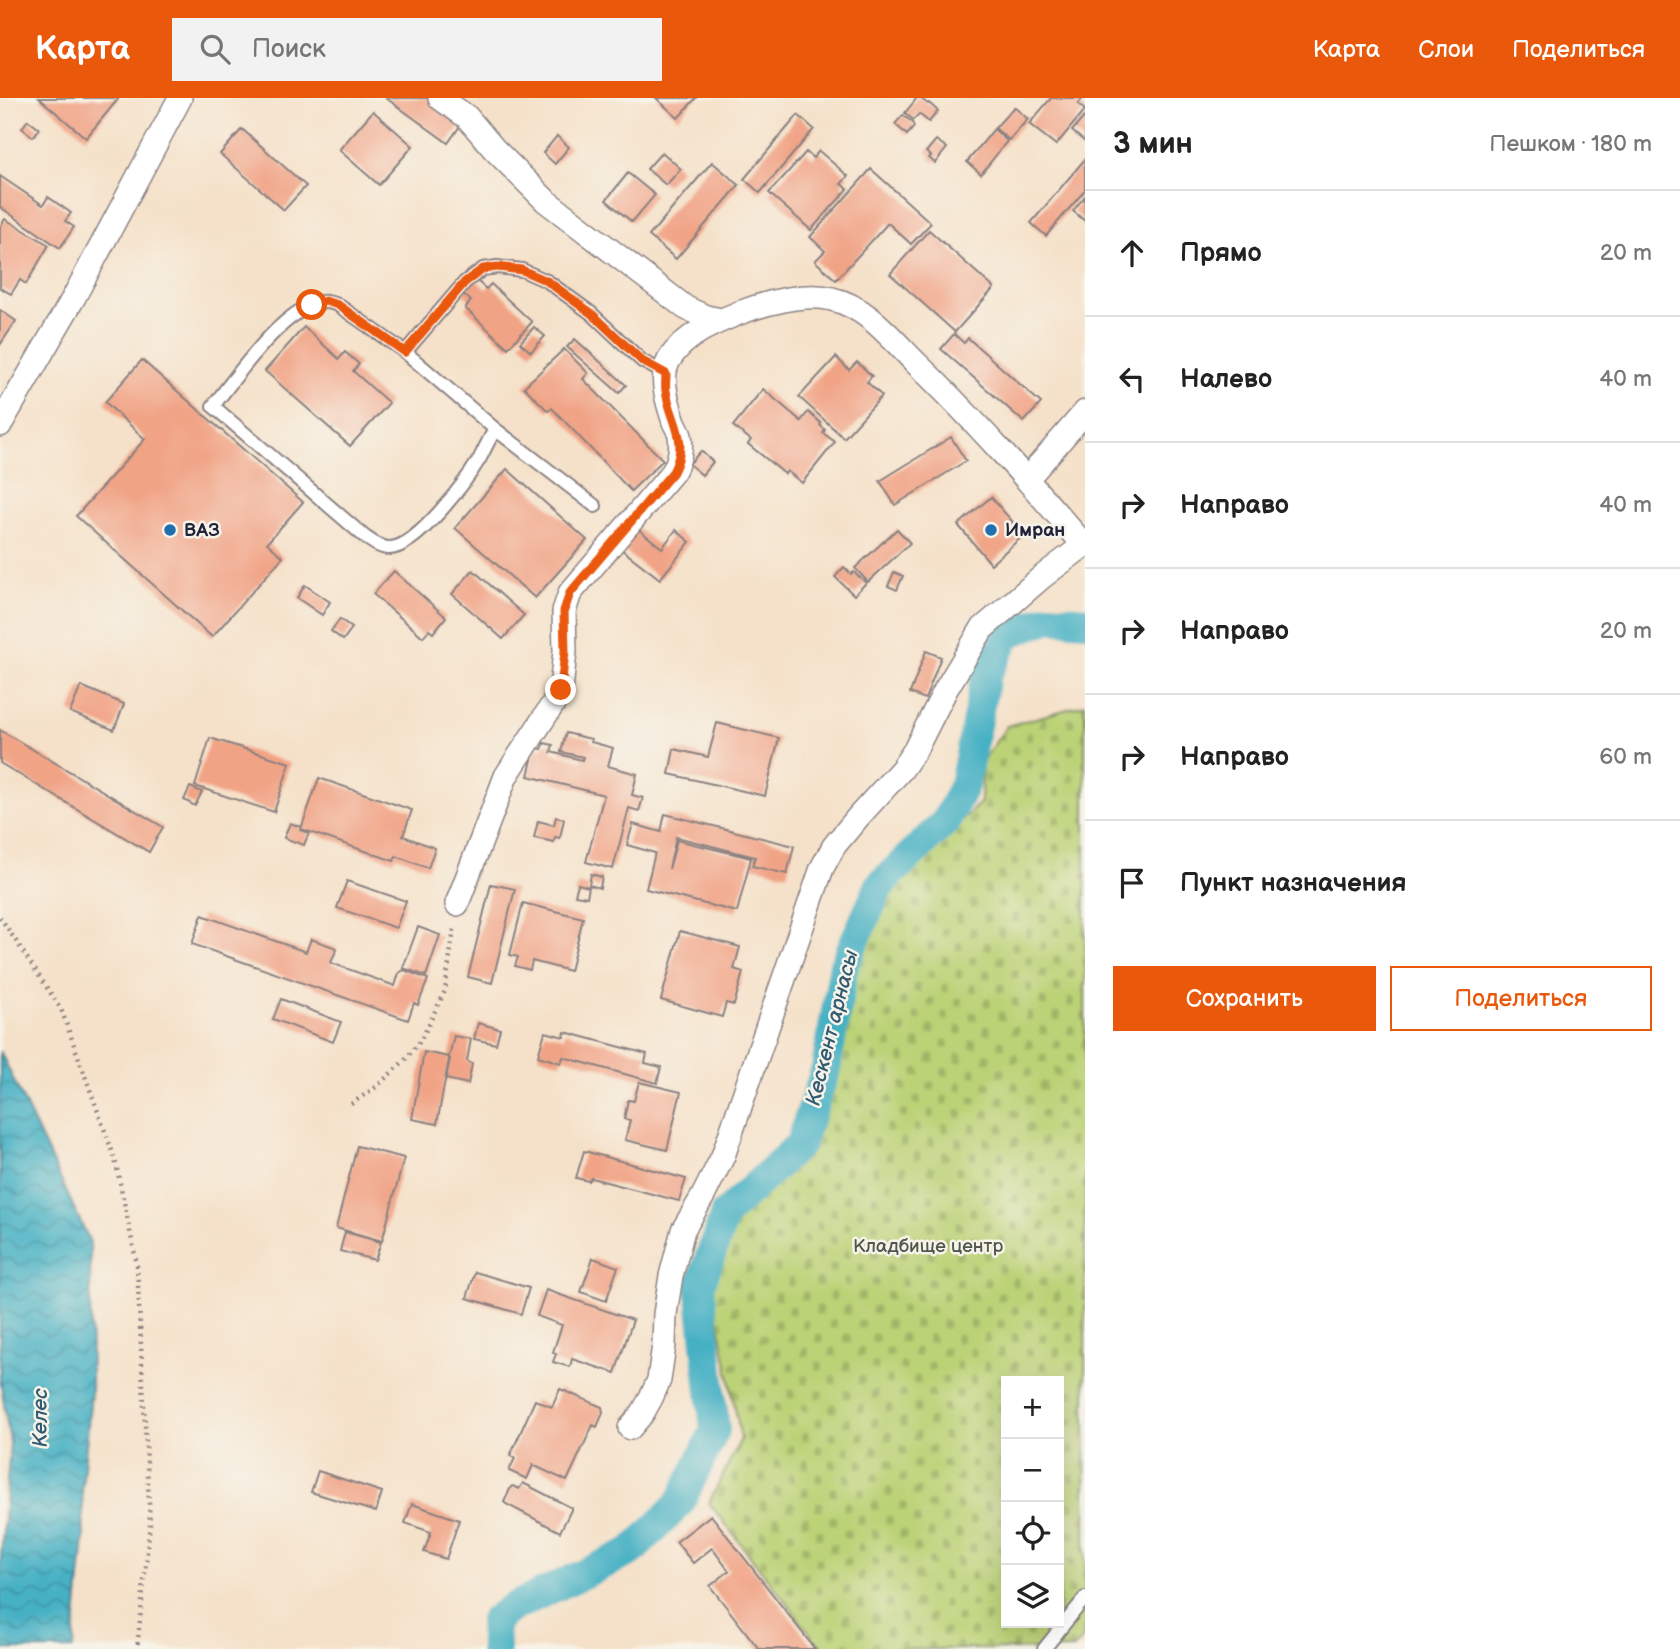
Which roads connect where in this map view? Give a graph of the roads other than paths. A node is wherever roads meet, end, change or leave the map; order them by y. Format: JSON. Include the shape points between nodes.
{"nodes":[{"id":1,"x":180,"y":98,"type":"edge"},
{"id":2,"x":440,"y":98,"type":"edge"},
{"id":3,"x":721,"y":320,"type":"junction"},
{"id":4,"x":405,"y":352,"type":"junction"},
{"id":5,"x":666,"y":374,"type":"junction"},
{"id":6,"x":1085,"y":412,"type":"edge"},
{"id":7,"x":0,"y":425,"type":"edge"},
{"id":8,"x":495,"y":429,"type":"junction"},
{"id":9,"x":1027,"y":479,"type":"junction"},
{"id":10,"x":595,"y":506,"type":"dead end"},
{"id":11,"x":1085,"y":545,"type":"edge"},
{"id":12,"x":457,"y":904,"type":"road end"},
{"id":13,"x":629,"y":1428,"type":"dead end"},
{"id":14,"x":1085,"y":1598,"type":"edge"},
{"id":15,"x":1044,"y":1649,"type":"edge"}],
"edges":[{"from":1,"to":7,"type":"street"},
{"from":2,"to":3,"type":"street","via":[[467,117],[546,201],[686,308]]},
{"from":3,"to":5,"type":"street","via":[[682,344],[668,361]]},
{"from":3,"to":9,"type":"street","via":[[810,296],[834,299],[863,313],[947,392]]},
{"from":4,"to":5,"type":"lane","via":[[465,282],[483,269],[497,267],[522,270],[547,281],[591,313],[642,361]]},
{"from":4,"to":8,"type":"lane"},
{"from":4,"to":8,"type":"lane","via":[[338,305],[325,301],[298,312],[279,327],[213,406],[365,537],[391,549],[417,534],[447,504]]},
{"from":5,"to":12,"type":"street","via":[[665,390],[680,436],[678,463],[570,593],[564,611],[561,690],[506,776]]},
{"from":6,"to":9,"type":"street"},
{"from":8,"to":10,"type":"lane"},
{"from":9,"to":11,"type":"street"},
{"from":11,"to":13,"type":"street","via":[[982,629],[915,750],[834,846],[822,868],[723,1156],[683,1230],[671,1276],[659,1380],[642,1414]]},
{"from":14,"to":15,"type":"lane"}]}
